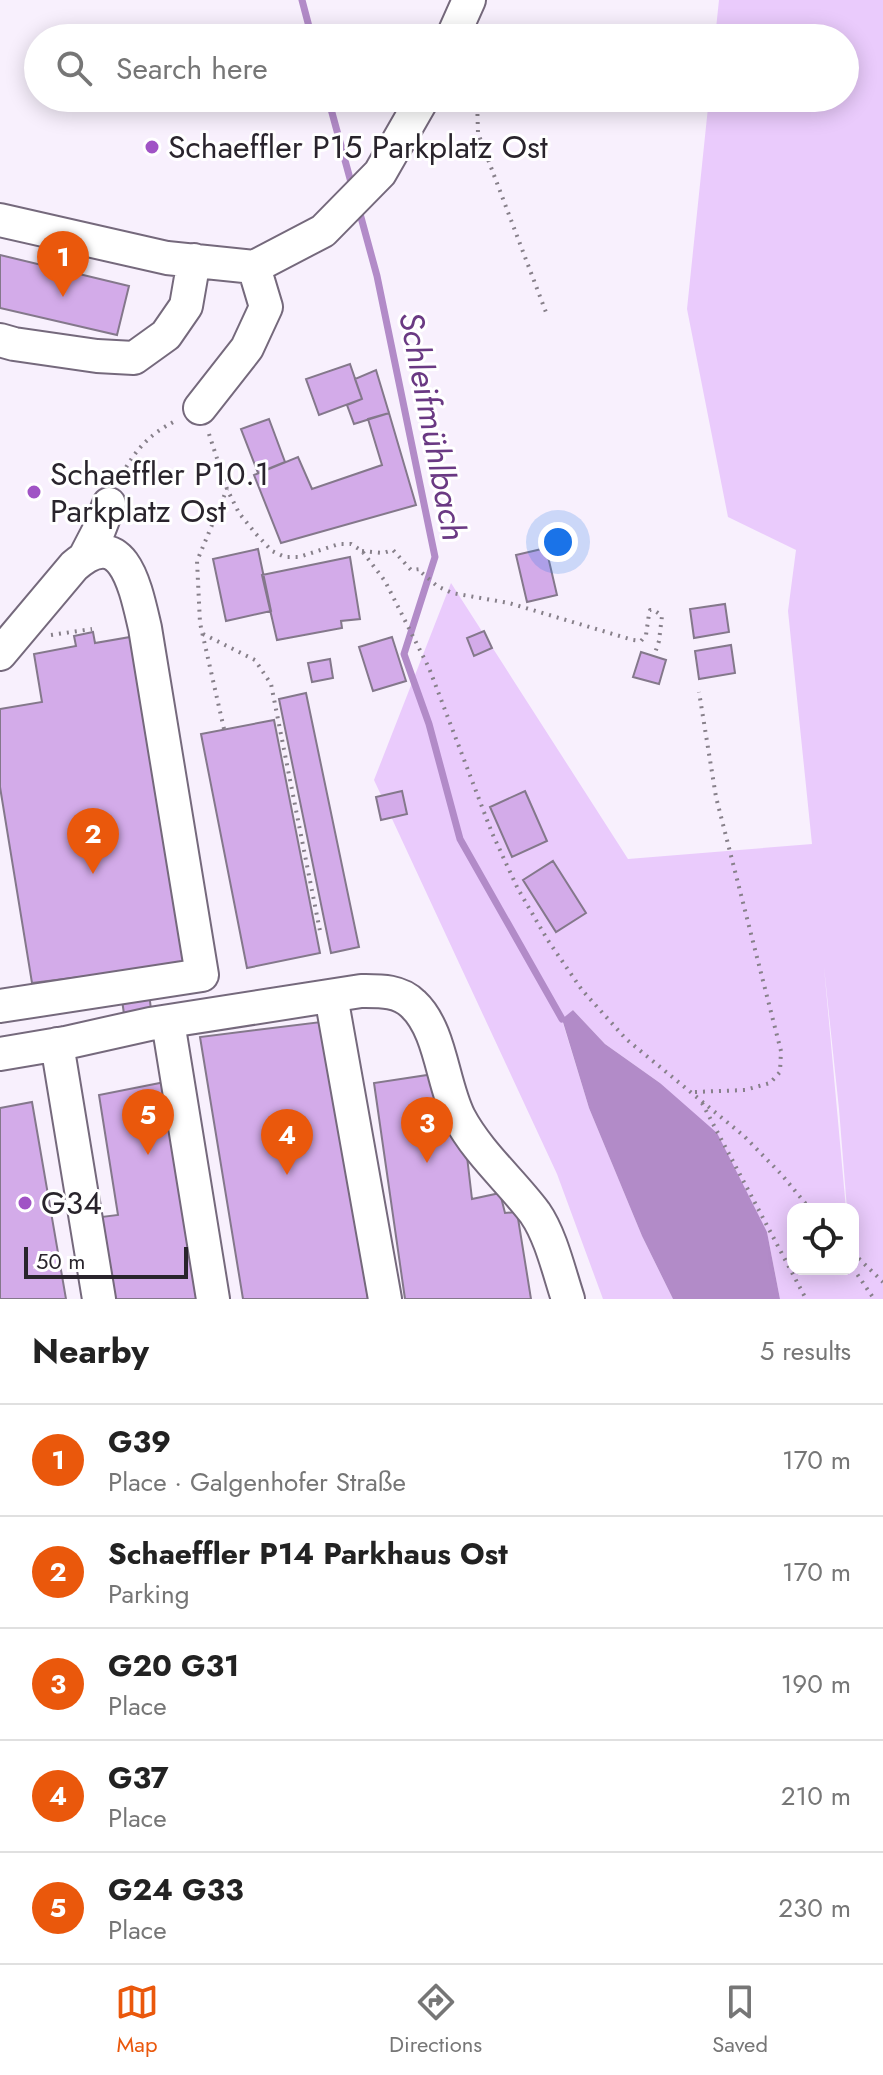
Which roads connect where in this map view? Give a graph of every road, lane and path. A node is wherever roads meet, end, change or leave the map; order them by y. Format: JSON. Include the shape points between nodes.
{"nodes":[{"id":1,"x":469,"y":0,"type":"edge"},
{"id":2,"x":458,"y":24,"type":"edge"},
{"id":3,"x":415,"y":112,"type":"edge"},
{"id":4,"x":477,"y":112,"type":"edge"},
{"id":5,"x":0,"y":220,"type":"edge"},
{"id":6,"x":194,"y":260,"type":"junction"},
{"id":7,"x":254,"y":267,"type":"junction"},
{"id":8,"x":547,"y":315,"type":"dead end"},
{"id":9,"x":0,"y":340,"type":"edge"},
{"id":10,"x":200,"y":408,"type":"junction"},
{"id":11,"x":227,"y":489,"type":"junction"},
{"id":12,"x":109,"y":504,"type":"joint"},
{"id":13,"x":362,"y":551,"type":"junction"},
{"id":14,"x":86,"y":555,"type":"junction"},
{"id":15,"x":203,"y":634,"type":"junction"},
{"id":16,"x":0,"y":654,"type":"edge"},
{"id":17,"x":654,"y":656,"type":"dead end"},
{"id":18,"x":699,"y":692,"type":"dead end"},
{"id":19,"x":224,"y":729,"type":"dead end"},
{"id":20,"x":320,"y":931,"type":"dead end"},
{"id":21,"x":331,"y":996,"type":"junction"},
{"id":22,"x":0,"y":1006,"type":"edge"},
{"id":23,"x":168,"y":1022,"type":"junction"},
{"id":24,"x":57,"y":1044,"type":"junction"},
{"id":25,"x":0,"y":1054,"type":"edge"},
{"id":26,"x":693,"y":1093,"type":"junction"},
{"id":27,"x":700,"y":1098,"type":"junction"},
{"id":28,"x":805,"y":1203,"type":"edge"},
{"id":29,"x":859,"y":1259,"type":"edge"},
{"id":30,"x":858,"y":1275,"type":"edge"},
{"id":31,"x":883,"y":1282,"type":"edge"},
{"id":32,"x":99,"y":1299,"type":"edge"},
{"id":33,"x":213,"y":1299,"type":"edge"},
{"id":34,"x":385,"y":1299,"type":"edge"},
{"id":35,"x":568,"y":1299,"type":"edge"},
{"id":36,"x":806,"y":1299,"type":"edge"},
{"id":37,"x":874,"y":1299,"type":"edge"}],
"edges":[{"from":1,"to":2,"type":"street"},
{"from":3,"to":7,"type":"street","via":[[380,173],[323,231]]},
{"from":4,"to":8,"type":"path","via":[[478,133]]},
{"from":5,"to":6,"type":"street"},
{"from":6,"to":7,"type":"street"},
{"from":6,"to":9,"type":"street","via":[[186,306],[166,335],[134,358]]},
{"from":7,"to":10,"type":"street","via":[[266,307],[247,348]]},
{"from":10,"to":11,"type":"path"},
{"from":10,"to":12,"type":"path","via":[[144,441],[115,484]]},
{"from":11,"to":13,"type":"path","via":[[256,534],[285,557],[339,544]]},
{"from":11,"to":15,"type":"path","via":[[197,561]]},
{"from":12,"to":14,"type":"street"},
{"from":13,"to":17,"type":"path","via":[[393,550],[411,570],[420,569],[452,593],[509,603],[641,641],[654,610],[662,616]]},
{"from":13,"to":26,"type":"path","via":[[385,581],[429,668],[492,833],[547,939],[582,990],[626,1039]]},
{"from":14,"to":16,"type":"street"},
{"from":14,"to":22,"type":"street","via":[[109,551],[118,556],[133,583],[148,643],[202,975]]},
{"from":15,"to":19,"type":"path"},
{"from":15,"to":20,"type":"path","via":[[255,660],[271,684]]},
{"from":18,"to":26,"type":"path","via":[[716,797],[781,1051],[780,1072],[770,1083]]},
{"from":21,"to":23,"type":"street"},
{"from":21,"to":34,"type":"street"},
{"from":21,"to":35,"type":"street","via":[[383,991],[414,1004],[437,1046],[459,1116],[537,1216]]},
{"from":23,"to":24,"type":"street"},
{"from":23,"to":33,"type":"street"},
{"from":24,"to":25,"type":"street"},
{"from":24,"to":32,"type":"street"},
{"from":26,"to":27,"type":"path"},
{"from":27,"to":28,"type":"path","via":[[744,1136]]},
{"from":27,"to":36,"type":"path"},
{"from":29,"to":31,"type":"path"},
{"from":30,"to":37,"type":"path"}]}
